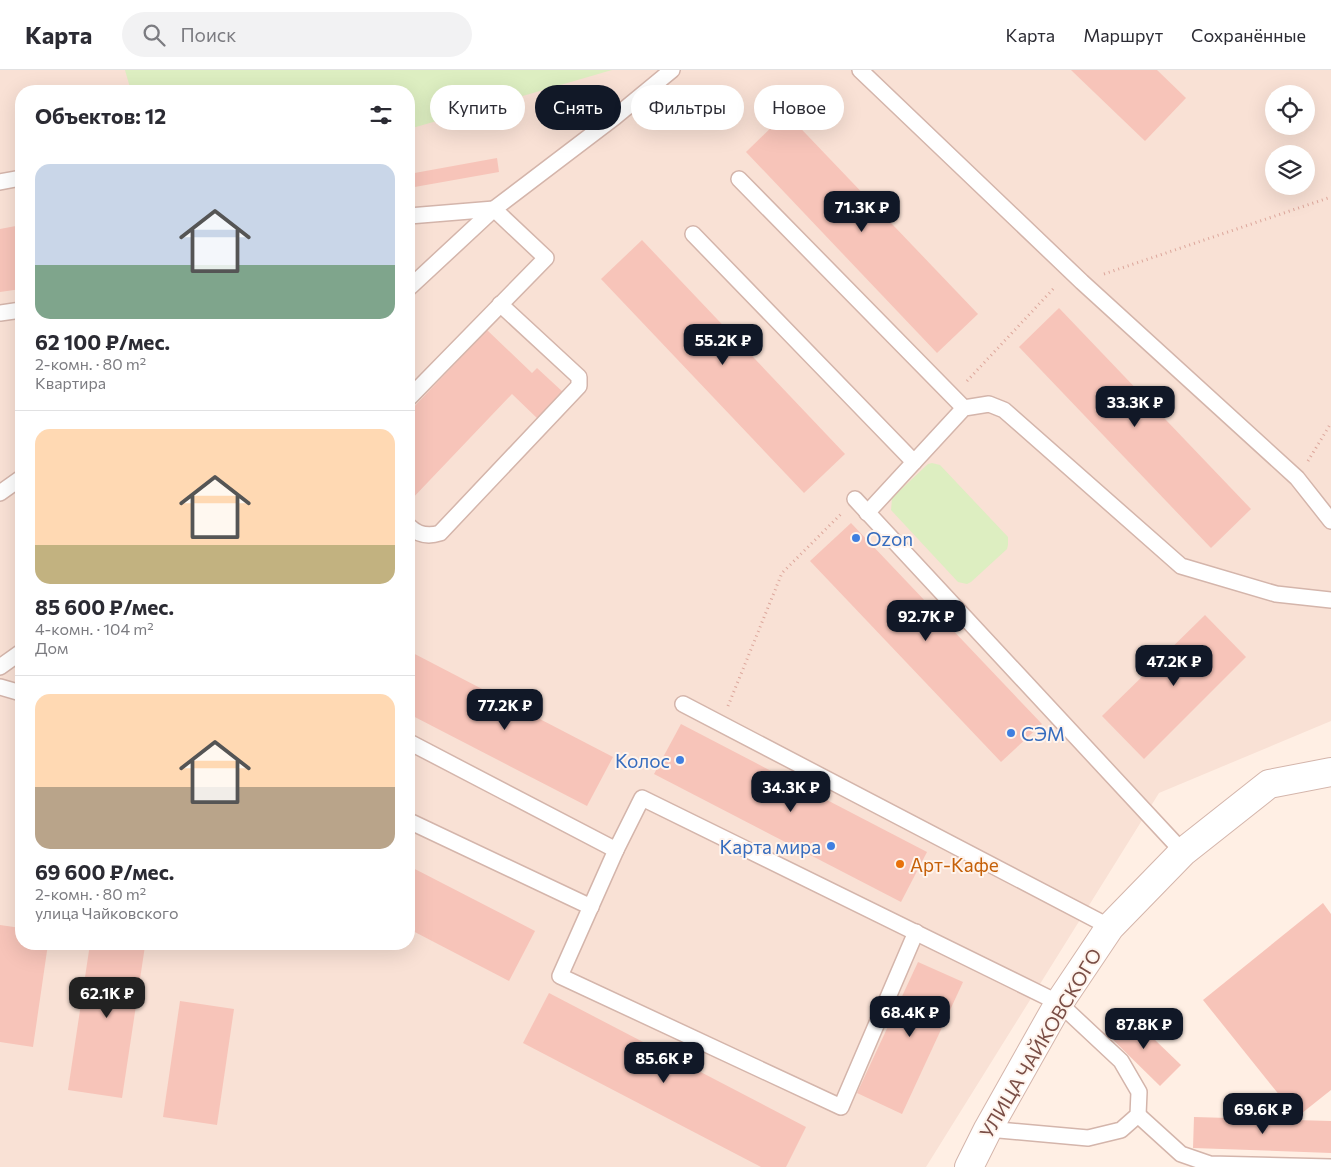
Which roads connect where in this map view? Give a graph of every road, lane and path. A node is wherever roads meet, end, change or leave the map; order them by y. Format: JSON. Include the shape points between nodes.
{"nodes":[{"id":1,"x":672,"y":70,"type":"edge"},
{"id":2,"x":860,"y":70,"type":"edge"},
{"id":3,"x":15,"y":179,"type":"edge"},
{"id":4,"x":739,"y":179,"type":"dead end"},
{"id":5,"x":0,"y":182,"type":"edge"},
{"id":6,"x":494,"y":209,"type":"junction"},
{"id":7,"x":415,"y":216,"type":"edge"},
{"id":8,"x":692,"y":234,"type":"dead end"},
{"id":9,"x":415,"y":282,"type":"edge"},
{"id":10,"x":500,"y":304,"type":"junction"},
{"id":11,"x":15,"y":311,"type":"edge"},
{"id":12,"x":0,"y":313,"type":"edge"},
{"id":13,"x":415,"y":392,"type":"edge"},
{"id":14,"x":964,"y":408,"type":"junction"},
{"id":15,"x":1331,"y":423,"type":"edge"},
{"id":16,"x":914,"y":462,"type":"junction"},
{"id":17,"x":1297,"y":478,"type":"junction"},
{"id":18,"x":15,"y":482,"type":"edge"},
{"id":19,"x":0,"y":493,"type":"edge"},
{"id":20,"x":855,"y":500,"type":"dead end"},
{"id":21,"x":867,"y":513,"type":"junction"},
{"id":22,"x":1331,"y":521,"type":"edge"},
{"id":23,"x":415,"y":531,"type":"edge"},
{"id":24,"x":1331,"y":600,"type":"edge"},
{"id":25,"x":15,"y":656,"type":"edge"},
{"id":26,"x":0,"y":667,"type":"edge"},
{"id":27,"x":0,"y":687,"type":"edge"},
{"id":28,"x":15,"y":691,"type":"edge"},
{"id":29,"x":683,"y":704,"type":"dead end"},
{"id":30,"x":415,"y":745,"type":"edge"},
{"id":31,"x":1331,"y":772,"type":"edge"},
{"id":32,"x":415,"y":824,"type":"edge"},
{"id":33,"x":616,"y":850,"type":"junction"},
{"id":34,"x":1183,"y":852,"type":"junction"},
{"id":35,"x":591,"y":907,"type":"junction"},
{"id":36,"x":1110,"y":927,"type":"junction"},
{"id":37,"x":916,"y":932,"type":"junction"},
{"id":38,"x":1059,"y":1003,"type":"junction"},
{"id":39,"x":1138,"y":1115,"type":"junction"},
{"id":40,"x":988,"y":1129,"type":"junction"},
{"id":41,"x":969,"y":1167,"type":"edge"},
{"id":42,"x":1331,"y":1167,"type":"edge"}],
"edges":[{"from":1,"to":6,"type":"lane"},
{"from":2,"to":17,"type":"lane","via":[[1074,275]]},
{"from":3,"to":5,"type":"lane"},
{"from":4,"to":14,"type":"lane"},
{"from":6,"to":7,"type":"lane"},
{"from":6,"to":9,"type":"lane"},
{"from":6,"to":10,"type":"lane","via":[[546,258]]},
{"from":8,"to":16,"type":"lane"},
{"from":10,"to":13,"type":"lane"},
{"from":10,"to":23,"type":"lane","via":[[579,377],[579,386],[440,533],[430,536]]},
{"from":11,"to":12,"type":"lane"},
{"from":14,"to":16,"type":"lane"},
{"from":14,"to":24,"type":"lane","via":[[989,404],[1004,410],[1181,566],[1276,594]]},
{"from":15,"to":17,"type":"path"},
{"from":16,"to":21,"type":"lane"},
{"from":17,"to":22,"type":"lane"},
{"from":18,"to":19,"type":"lane"},
{"from":20,"to":21,"type":"lane"},
{"from":21,"to":34,"type":"lane"},
{"from":25,"to":26,"type":"lane"},
{"from":27,"to":28,"type":"lane"},
{"from":29,"to":36,"type":"lane"},
{"from":30,"to":33,"type":"lane"},
{"from":31,"to":34,"type":"street","name":"УЛИЦА ЧАЙКОВСКОГО","via":[[1269,784]]},
{"from":32,"to":35,"type":"lane"},
{"from":33,"to":35,"type":"lane"},
{"from":33,"to":37,"type":"lane","via":[[642,798]]},
{"from":34,"to":36,"type":"street","name":"УЛИЦА ЧАЙКОВСКОГО"},
{"from":35,"to":37,"type":"lane","via":[[560,976],[841,1107]]},
{"from":36,"to":38,"type":"street","name":"УЛИЦА ЧАЙКОВСКОГО"},
{"from":37,"to":38,"type":"lane"},
{"from":38,"to":39,"type":"lane","via":[[1121,1061],[1139,1092]]},
{"from":38,"to":40,"type":"street","name":"УЛИЦА ЧАЙКОВСКОГО"},
{"from":39,"to":40,"type":"lane","via":[[1121,1130],[1088,1138]]},
{"from":39,"to":42,"type":"lane","via":[[1181,1154],[1210,1164]]},
{"from":40,"to":41,"type":"street","name":"УЛИЦА ЧАЙКОВСКОГО"}]}
